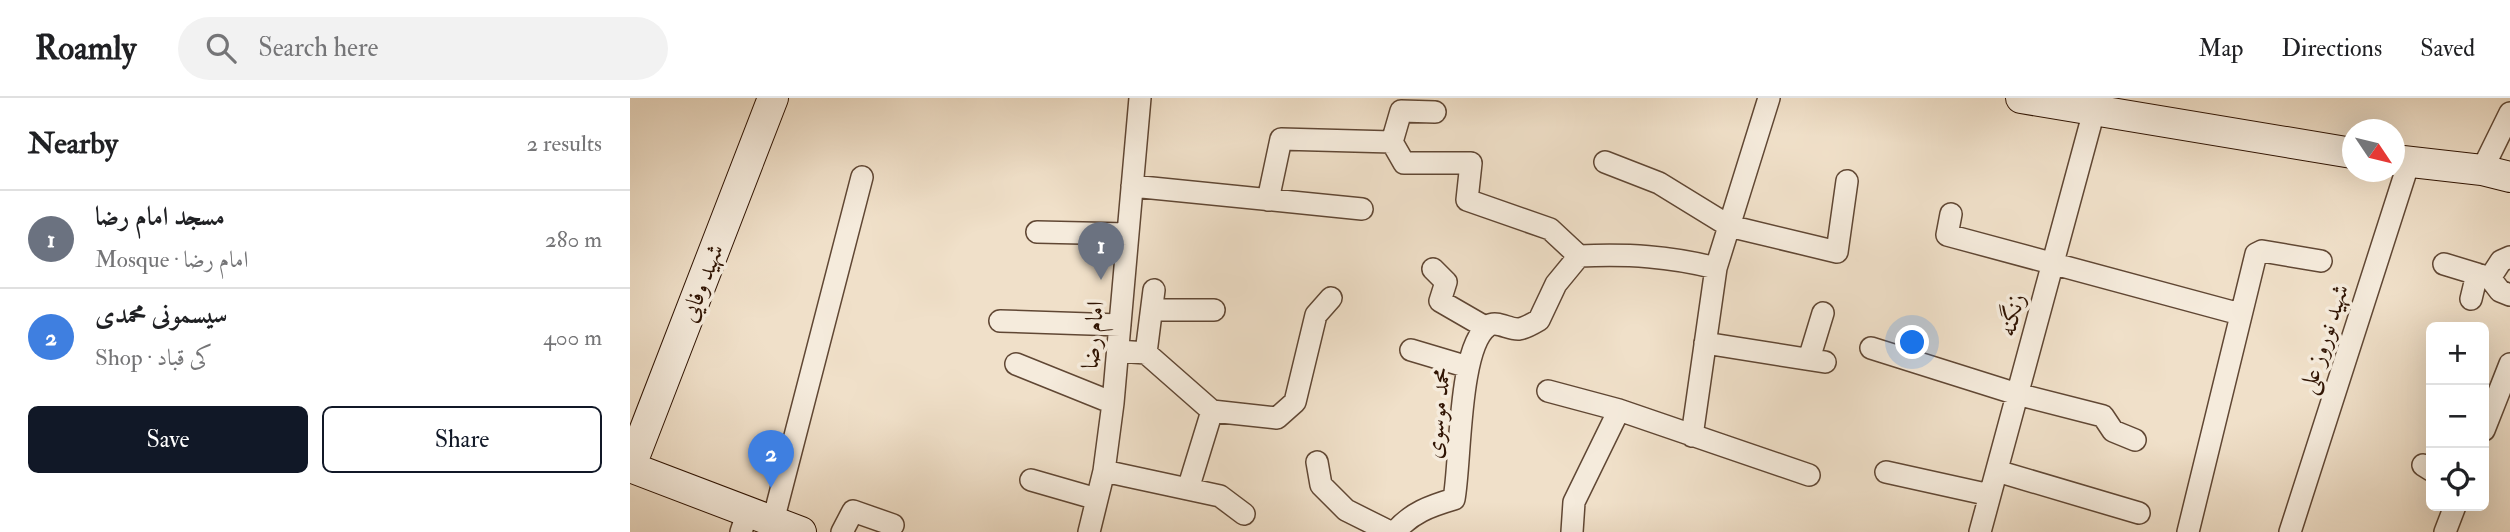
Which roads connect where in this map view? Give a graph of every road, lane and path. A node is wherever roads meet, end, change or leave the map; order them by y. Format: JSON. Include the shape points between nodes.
{"nodes":[{"id":1,"x":754,"y":98,"type":"edge"},
{"id":2,"x":773,"y":98,"type":"edge"},
{"id":3,"x":1140,"y":98,"type":"edge"},
{"id":4,"x":1769,"y":98,"type":"edge"},
{"id":5,"x":2021,"y":98,"type":"edge"},
{"id":6,"x":2094,"y":111,"type":"junction"},
{"id":7,"x":1436,"y":112,"type":"dead end"},
{"id":8,"x":2510,"y":113,"type":"edge"},
{"id":9,"x":1392,"y":142,"type":"junction"},
{"id":10,"x":2342,"y":151,"type":"edge"},
{"id":11,"x":2405,"y":161,"type":"edge"},
{"id":12,"x":1605,"y":162,"type":"dead end"},
{"id":13,"x":2496,"y":174,"type":"edge"},
{"id":14,"x":862,"y":177,"type":"dead end"},
{"id":15,"x":1847,"y":181,"type":"dead end"},
{"id":16,"x":2396,"y":182,"type":"edge"},
{"id":17,"x":1132,"y":186,"type":"junction"},
{"id":18,"x":1268,"y":200,"type":"junction"},
{"id":19,"x":1362,"y":209,"type":"dead end"},
{"id":20,"x":1951,"y":214,"type":"dead end"},
{"id":21,"x":1729,"y":226,"type":"junction"},
{"id":22,"x":1037,"y":232,"type":"dead end"},
{"id":23,"x":1128,"y":234,"type":"junction"},
{"id":24,"x":1579,"y":256,"type":"junction"},
{"id":25,"x":2510,"y":257,"type":"edge"},
{"id":26,"x":2321,"y":261,"type":"dead end"},
{"id":27,"x":2053,"y":263,"type":"junction"},
{"id":28,"x":2444,"y":264,"type":"dead end"},
{"id":29,"x":1716,"y":268,"type":"junction"},
{"id":30,"x":1433,"y":269,"type":"dead end"},
{"id":31,"x":2483,"y":276,"type":"junction"},
{"id":32,"x":2510,"y":295,"type":"edge"},
{"id":33,"x":1331,"y":298,"type":"dead end"},
{"id":34,"x":2471,"y":299,"type":"dead end"},
{"id":35,"x":1214,"y":310,"type":"dead end"},
{"id":36,"x":1823,"y":313,"type":"dead end"},
{"id":37,"x":2240,"y":314,"type":"junction"},
{"id":38,"x":1000,"y":321,"type":"dead end"},
{"id":39,"x":1120,"y":325,"type":"junction"},
{"id":40,"x":1485,"y":327,"type":"junction"},
{"id":41,"x":1705,"y":343,"type":"junction"},
{"id":42,"x":1871,"y":348,"type":"dead end"},
{"id":43,"x":1411,"y":350,"type":"dead end"},
{"id":44,"x":1118,"y":351,"type":"junction"},
{"id":45,"x":1146,"y":353,"type":"junction"},
{"id":46,"x":1016,"y":364,"type":"dead end"},
{"id":47,"x":1468,"y":367,"type":"junction"},
{"id":48,"x":2509,"y":370,"type":"edge"},
{"id":49,"x":1548,"y":391,"type":"dead end"},
{"id":50,"x":2017,"y":394,"type":"junction"},
{"id":51,"x":1113,"y":403,"type":"junction"},
{"id":52,"x":1619,"y":410,"type":"junction"},
{"id":53,"x":1212,"y":411,"type":"junction"},
{"id":54,"x":630,"y":418,"type":"edge"},
{"id":55,"x":2489,"y":418,"type":"edge"},
{"id":56,"x":1692,"y":436,"type":"junction"},
{"id":57,"x":2135,"y":440,"type":"dead end"},
{"id":58,"x":1317,"y":462,"type":"dead end"},
{"id":59,"x":630,"y":468,"type":"edge"},
{"id":60,"x":1104,"y":471,"type":"junction"},
{"id":61,"x":1997,"y":471,"type":"junction"},
{"id":62,"x":1886,"y":472,"type":"dead end"},
{"id":63,"x":1809,"y":475,"type":"dead end"},
{"id":64,"x":1031,"y":480,"type":"dead end"},
{"id":65,"x":1188,"y":489,"type":"junction"},
{"id":66,"x":1990,"y":495,"type":"junction"},
{"id":67,"x":1097,"y":499,"type":"junction"},
{"id":68,"x":2453,"y":511,"type":"edge"},
{"id":69,"x":2139,"y":513,"type":"dead end"},
{"id":70,"x":1244,"y":514,"type":"dead end"},
{"id":71,"x":754,"y":521,"type":"edge"},
{"id":72,"x":893,"y":524,"type":"dead end"},
{"id":73,"x":801,"y":532,"type":"edge"},
{"id":74,"x":842,"y":532,"type":"edge"},
{"id":75,"x":1089,"y":532,"type":"edge"},
{"id":76,"x":1393,"y":532,"type":"edge"},
{"id":77,"x":1572,"y":532,"type":"edge"},
{"id":78,"x":1980,"y":532,"type":"edge"},
{"id":79,"x":2188,"y":532,"type":"edge"},
{"id":80,"x":2290,"y":532,"type":"edge"},
{"id":81,"x":2445,"y":532,"type":"edge"}],
"edges":[{"from":1,"to":54,"type":"main road"},
{"from":2,"to":59,"type":"main road","name":"شهید وفایی"},
{"from":3,"to":17,"type":"street","name":"امام رضا"},
{"from":4,"to":21,"type":"street"},
{"from":5,"to":6,"type":"main road"},
{"from":6,"to":10,"type":"main road"},
{"from":6,"to":27,"type":"street","name":"زنگنه"},
{"from":7,"to":9,"type":"street","via":[[1401,110]]},
{"from":8,"to":13,"type":"street"},
{"from":9,"to":18,"type":"street","via":[[1281,139]]},
{"from":9,"to":24,"type":"street","via":[[1404,163],[1471,163],[1467,200],[1550,229]]},
{"from":11,"to":13,"type":"main road"},
{"from":12,"to":21,"type":"street","via":[[1659,183]]},
{"from":14,"to":71,"type":"street"},
{"from":15,"to":21,"type":"street","via":[[1837,251]]},
{"from":16,"to":80,"type":"street","name":"شهید نوروز علی"},
{"from":17,"to":18,"type":"street"},
{"from":17,"to":23,"type":"street","name":"امام رضا"},
{"from":18,"to":19,"type":"street"},
{"from":20,"to":27,"type":"street","via":[[1947,235]]},
{"from":21,"to":29,"type":"street"},
{"from":22,"to":23,"type":"street"},
{"from":23,"to":39,"type":"street","name":"امام رضا"},
{"from":24,"to":29,"type":"street","via":[[1622,254]]},
{"from":24,"to":40,"type":"street","via":[[1556,284],[1539,320],[1519,328]]},
{"from":25,"to":31,"type":"street"},
{"from":26,"to":37,"type":"street","via":[[2258,251]]},
{"from":27,"to":37,"type":"street"},
{"from":27,"to":50,"type":"street","name":"زنگنه"},
{"from":28,"to":31,"type":"street"},
{"from":29,"to":41,"type":"street"},
{"from":30,"to":40,"type":"street","via":[[1446,282],[1440,301]]},
{"from":31,"to":32,"type":"street"},
{"from":31,"to":34,"type":"street"},
{"from":33,"to":53,"type":"street","via":[[1316,315],[1295,402],[1276,418]]},
{"from":35,"to":45,"type":"street","via":[[1153,300]]},
{"from":36,"to":41,"type":"street","via":[[1817,361]]},
{"from":37,"to":79,"type":"street"},
{"from":38,"to":39,"type":"street"},
{"from":39,"to":44,"type":"street","name":"امام رضا"},
{"from":40,"to":47,"type":"street","name":"محمد موسوی"},
{"from":41,"to":56,"type":"street"},
{"from":42,"to":50,"type":"street"},
{"from":43,"to":47,"type":"street"},
{"from":44,"to":45,"type":"street"},
{"from":44,"to":51,"type":"street","name":"امام رضا"},
{"from":45,"to":53,"type":"street"},
{"from":46,"to":51,"type":"street"},
{"from":47,"to":76,"type":"street","name":"محمد موسوی","via":[[1454,499],[1426,507]]},
{"from":48,"to":55,"type":"street"},
{"from":49,"to":52,"type":"street"},
{"from":50,"to":57,"type":"street","via":[[2103,416],[2113,430]]},
{"from":50,"to":61,"type":"street","name":"زنگنه"},
{"from":51,"to":60,"type":"street","name":"امام رضا"},
{"from":52,"to":56,"type":"street"},
{"from":52,"to":77,"type":"street","via":[[1574,502]]},
{"from":53,"to":65,"type":"street"},
{"from":56,"to":63,"type":"street"},
{"from":58,"to":76,"type":"street","via":[[1321,485],[1346,510]]},
{"from":59,"to":71,"type":"main road"},
{"from":60,"to":65,"type":"street"},
{"from":60,"to":67,"type":"street","name":"امام رضا"},
{"from":61,"to":66,"type":"street","name":"زنگنه"},
{"from":61,"to":69,"type":"street"},
{"from":62,"to":66,"type":"street"},
{"from":64,"to":67,"type":"street"},
{"from":65,"to":70,"type":"street","via":[[1220,496]]},
{"from":66,"to":78,"type":"street","name":"زنگنه"},
{"from":67,"to":75,"type":"street","name":"امام رضا"},
{"from":68,"to":81,"type":"street"},
{"from":71,"to":73,"type":"main road"},
{"from":72,"to":74,"type":"street","via":[[853,511]]}]}
